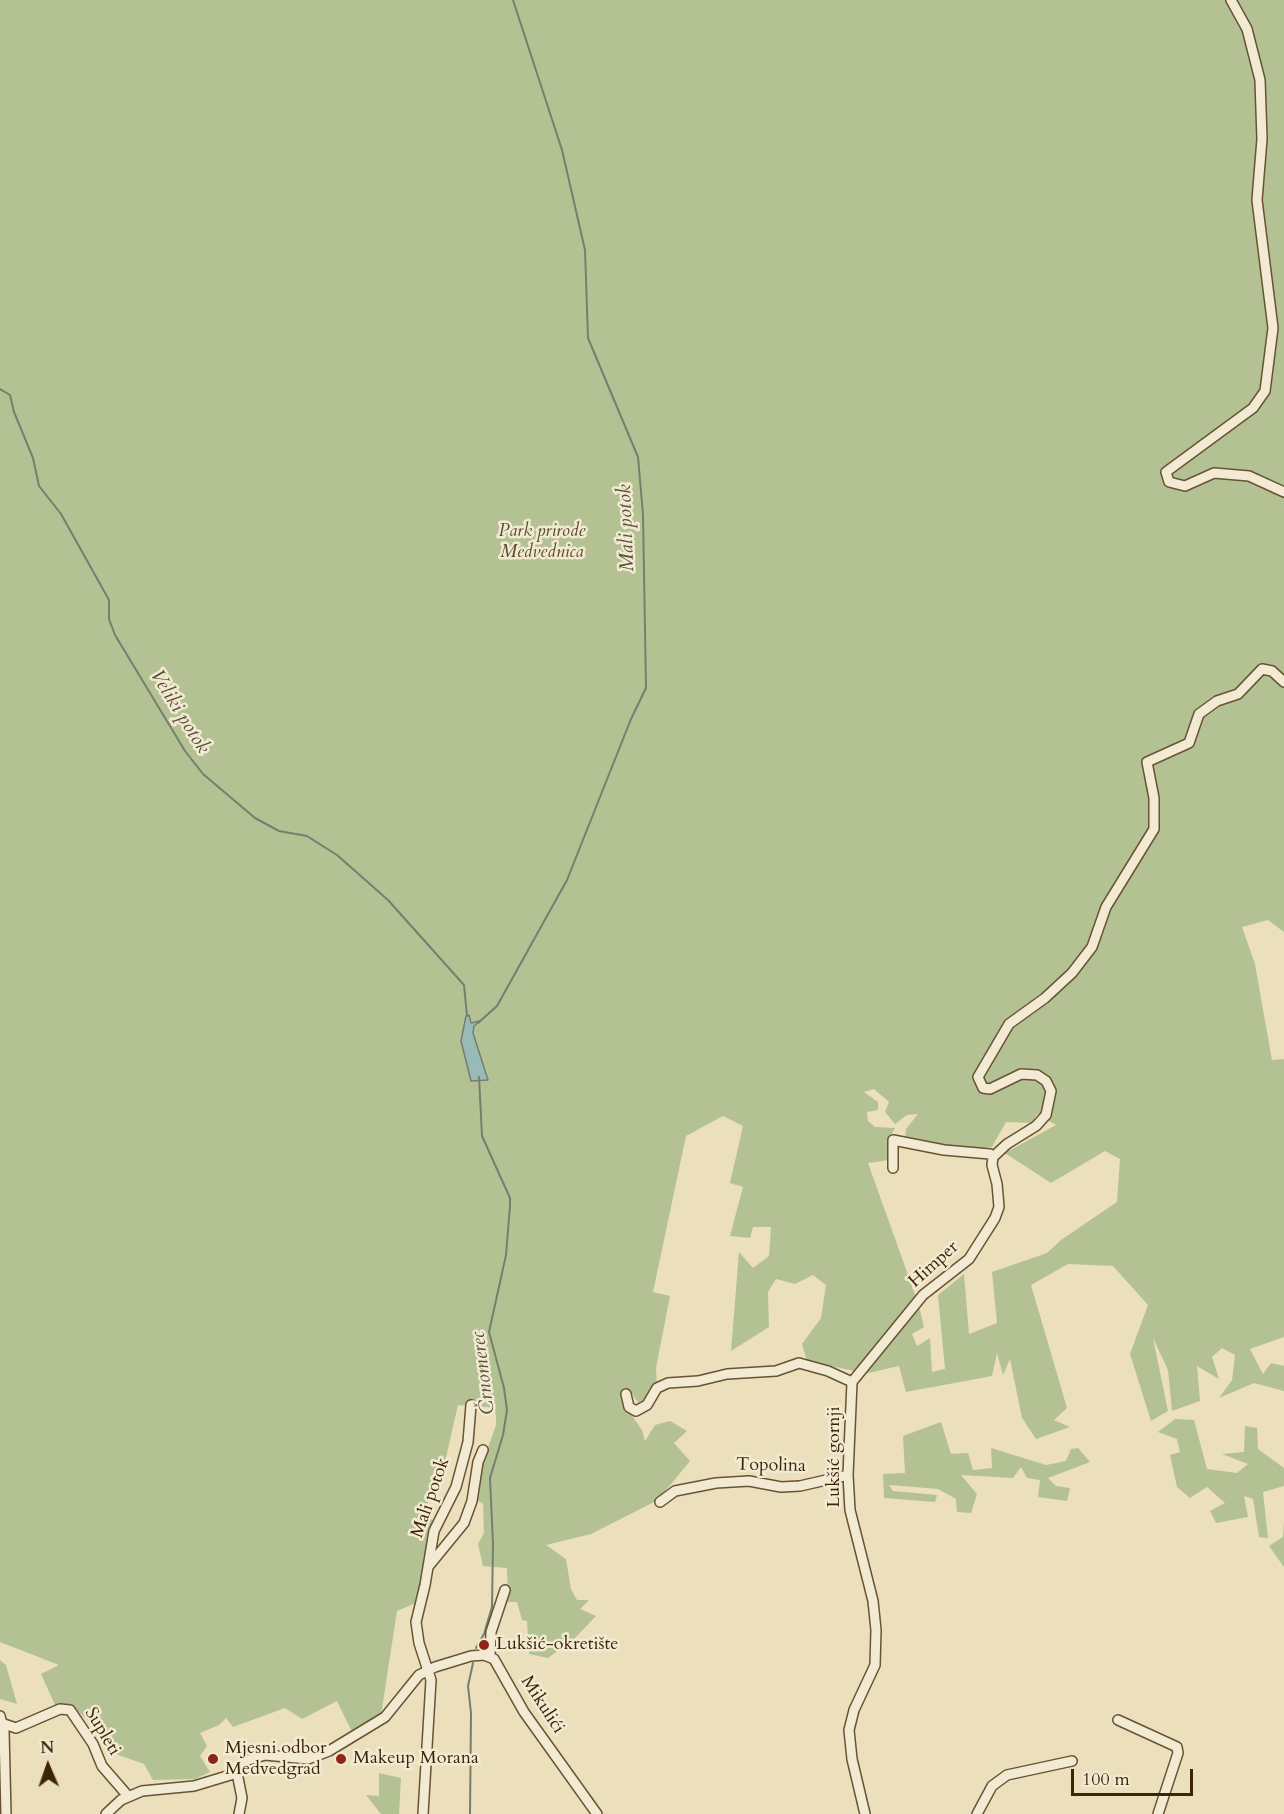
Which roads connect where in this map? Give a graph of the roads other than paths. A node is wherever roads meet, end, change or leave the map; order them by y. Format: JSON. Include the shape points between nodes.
{"nodes":[{"id":1,"x":1231,"y":0,"type":"edge"},
{"id":2,"x":1284,"y":492,"type":"edge"},
{"id":3,"x":1284,"y":682,"type":"edge"},
{"id":4,"x":993,"y":1157,"type":"junction"},
{"id":5,"x":892,"y":1168,"type":"dead end"},
{"id":6,"x":852,"y":1382,"type":"junction"},
{"id":7,"x":626,"y":1394,"type":"dead end"},
{"id":8,"x":471,"y":1405,"type":"dead end"},
{"id":9,"x":483,"y":1450,"type":"dead end"},
{"id":10,"x":848,"y":1475,"type":"junction"},
{"id":11,"x":660,"y":1502,"type":"dead end"},
{"id":12,"x":428,"y":1567,"type":"junction"},
{"id":13,"x":505,"y":1590,"type":"dead end"},
{"id":14,"x":490,"y":1656,"type":"junction"},
{"id":15,"x":427,"y":1670,"type":"junction"},
{"id":16,"x":1118,"y":1719,"type":"dead end"},
{"id":17,"x":2,"y":1720,"type":"edge"},
{"id":18,"x":1072,"y":1761,"type":"dead end"},
{"id":19,"x":237,"y":1773,"type":"junction"},
{"id":20,"x":128,"y":1796,"type":"junction"},
{"id":21,"x":6,"y":1814,"type":"edge"},
{"id":22,"x":106,"y":1814,"type":"edge"},
{"id":23,"x":238,"y":1814,"type":"edge"},
{"id":24,"x":423,"y":1814,"type":"edge"},
{"id":25,"x":597,"y":1814,"type":"edge"},
{"id":26,"x":866,"y":1814,"type":"edge"},
{"id":27,"x":977,"y":1814,"type":"edge"},
{"id":28,"x":1158,"y":1814,"type":"edge"}],
"edges":[{"from":1,"to":2,"type":"street","via":[[1247,29],[1260,80],[1262,139],[1257,200],[1273,328],[1265,391],[1253,408],[1166,472],[1169,482],[1185,486],[1214,473],[1249,476]]},
{"from":3,"to":4,"type":"street","via":[[1272,671],[1262,669],[1238,694],[1217,701],[1199,714],[1189,743],[1147,762],[1154,798],[1154,829],[1106,907],[1092,947],[1072,973],[1009,1024],[978,1077],[982,1088],[990,1089],[1021,1074],[1037,1075],[1052,1091],[1046,1115]]},
{"from":4,"to":5,"type":"street","via":[[893,1140]]},
{"from":4,"to":6,"type":"street","name":"Himper","via":[[999,1207],[987,1232],[969,1259],[923,1295]]},
{"from":6,"to":7,"type":"street","name":"Lukšić gornji","via":[[799,1363],[776,1371],[662,1385],[647,1405],[636,1411],[629,1407]]},
{"from":6,"to":10,"type":"street","name":"Lukšić gornji"},
{"from":8,"to":12,"type":"street","name":"Mali potok","via":[[468,1442],[456,1487],[434,1531]]},
{"from":9,"to":12,"type":"street","name":"Mali potok","via":[[464,1523]]},
{"from":10,"to":11,"type":"street","name":"Topolina","via":[[800,1486],[748,1481],[716,1483],[675,1491]]},
{"from":10,"to":26,"type":"street","name":"Lukšić gornji","via":[[850,1510],[873,1601],[876,1630],[875,1665],[849,1730]]},
{"from":12,"to":15,"type":"street","name":"Mali potok","via":[[416,1622]]},
{"from":13,"to":14,"type":"street","via":[[491,1632]]},
{"from":14,"to":15,"type":"street","via":[[471,1656]]},
{"from":14,"to":25,"type":"street","name":"Mikulići","via":[[524,1712]]},
{"from":15,"to":19,"type":"street","via":[[414,1679],[385,1718],[347,1742],[308,1758],[254,1757],[242,1764]]},
{"from":15,"to":24,"type":"street","via":[[431,1680]]},
{"from":16,"to":28,"type":"street","via":[[1177,1747]]},
{"from":17,"to":20,"type":"street","name":"Supleti","via":[[16,1728],[60,1709],[70,1710],[93,1743],[102,1766]]},
{"from":17,"to":21,"type":"street"},
{"from":18,"to":27,"type":"street","via":[[1007,1775],[992,1786]]},
{"from":19,"to":20,"type":"street","via":[[203,1784]]},
{"from":19,"to":23,"type":"street","via":[[243,1797]]},
{"from":20,"to":22,"type":"street"}]}
